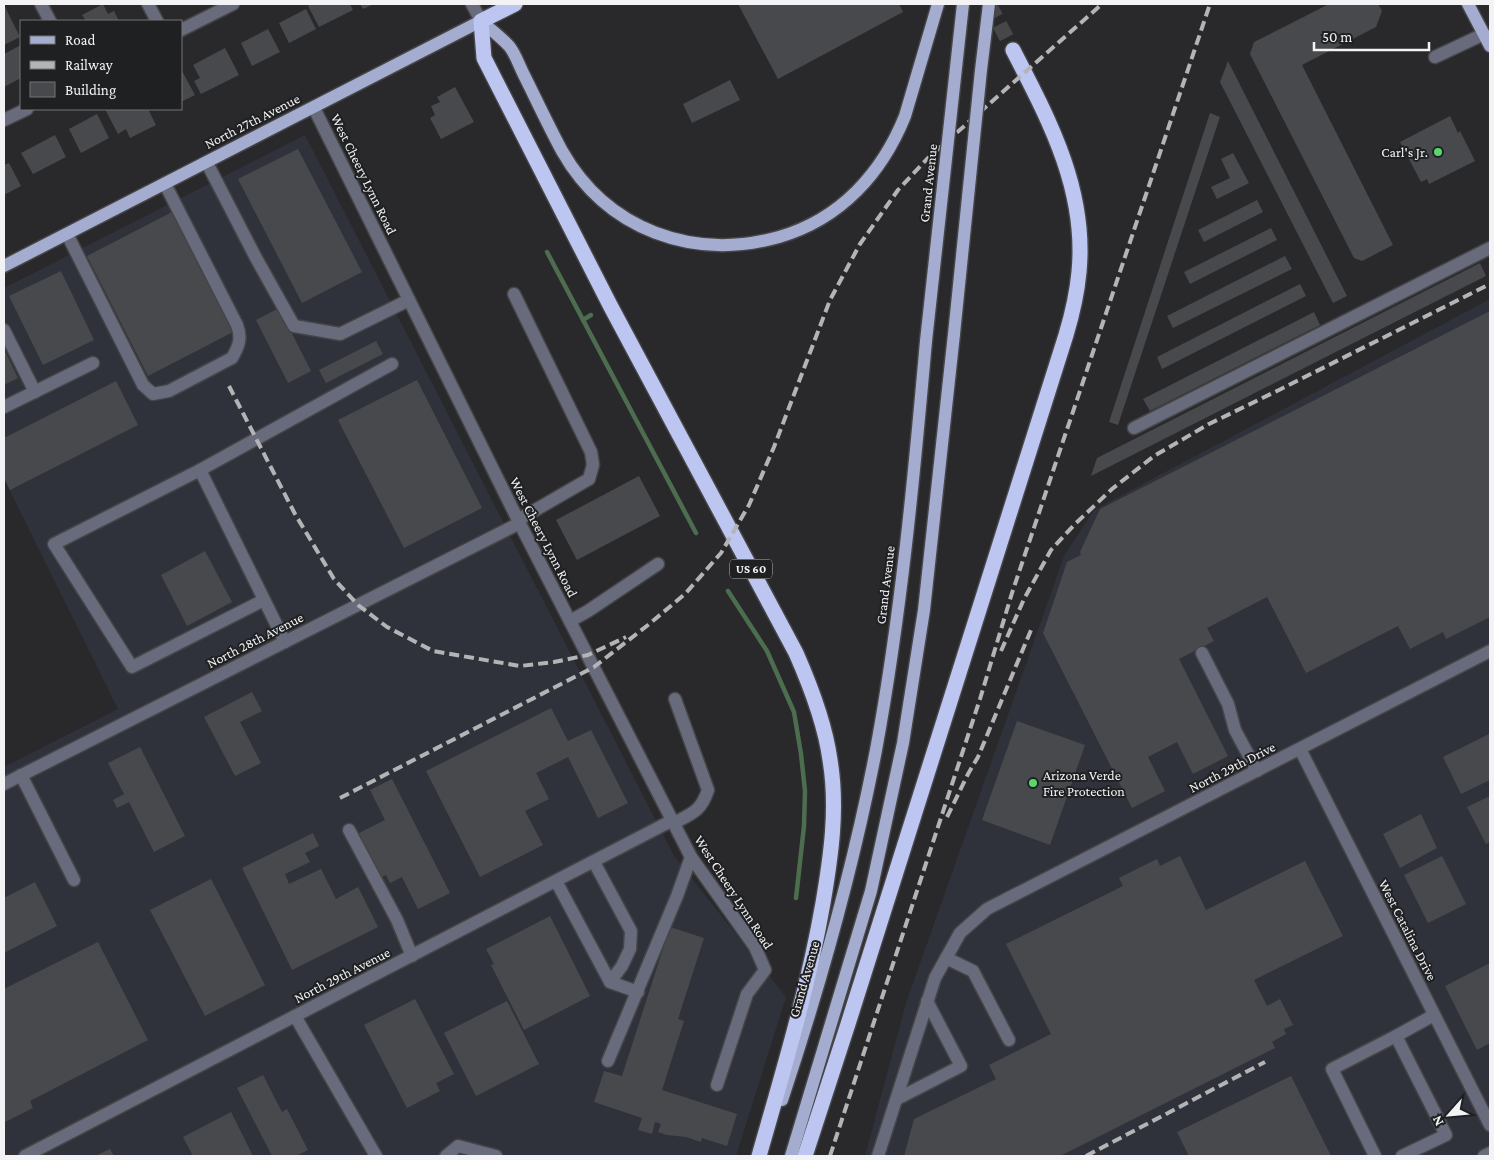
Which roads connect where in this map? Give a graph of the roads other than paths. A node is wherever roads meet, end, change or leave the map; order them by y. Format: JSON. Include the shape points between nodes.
{"nodes":[{"id":1,"x":41,"y":4,"type":"edge"},
{"id":2,"x":148,"y":4,"type":"edge"},
{"id":3,"x":233,"y":4,"type":"edge"},
{"id":4,"x":472,"y":4,"type":"edge"},
{"id":5,"x":515,"y":4,"type":"edge"},
{"id":6,"x":938,"y":4,"type":"edge"},
{"id":7,"x":963,"y":4,"type":"edge"},
{"id":8,"x":989,"y":4,"type":"edge"},
{"id":9,"x":1468,"y":4,"type":"edge"},
{"id":10,"x":49,"y":20,"type":"edge"},
{"id":11,"x":156,"y":20,"type":"edge"},
{"id":12,"x":481,"y":21,"type":"junction"},
{"id":13,"x":182,"y":30,"type":"edge"},
{"id":14,"x":1484,"y":34,"type":"junction"},
{"id":15,"x":1490,"y":46,"type":"edge"},
{"id":16,"x":1013,"y":50,"type":"tunnel mouth"},
{"id":17,"x":1435,"y":57,"type":"dead end"},
{"id":18,"x":314,"y":108,"type":"junction"},
{"id":19,"x":25,"y":110,"type":"edge"},
{"id":20,"x":4,"y":120,"type":"edge"},
{"id":21,"x":207,"y":163,"type":"junction"},
{"id":22,"x":165,"y":184,"type":"junction"},
{"id":23,"x":67,"y":234,"type":"junction"},
{"id":24,"x":1490,"y":248,"type":"edge"},
{"id":25,"x":4,"y":266,"type":"edge"},
{"id":26,"x":514,"y":294,"type":"dead end"},
{"id":27,"x":409,"y":300,"type":"junction"},
{"id":28,"x":4,"y":330,"type":"edge"},
{"id":29,"x":93,"y":363,"type":"dead end"},
{"id":30,"x":392,"y":364,"type":"dead end"},
{"id":31,"x":35,"y":392,"type":"junction"},
{"id":32,"x":4,"y":407,"type":"edge"},
{"id":33,"x":1134,"y":428,"type":"dead end"},
{"id":34,"x":200,"y":470,"type":"junction"},
{"id":35,"x":519,"y":521,"type":"junction"},
{"id":36,"x":658,"y":564,"type":"dead end"},
{"id":37,"x":264,"y":600,"type":"junction"},
{"id":38,"x":570,"y":621,"type":"junction"},
{"id":39,"x":285,"y":642,"type":"junction"},
{"id":40,"x":1490,"y":652,"type":"edge"},
{"id":41,"x":1202,"y":654,"type":"dead end"},
{"id":42,"x":674,"y":700,"type":"dead end"},
{"id":43,"x":1300,"y":749,"type":"junction"},
{"id":44,"x":1257,"y":771,"type":"junction"},
{"id":45,"x":21,"y":775,"type":"junction"},
{"id":46,"x":4,"y":784,"type":"edge"},
{"id":47,"x":674,"y":822,"type":"junction"},
{"id":48,"x":349,"y":830,"type":"dead end"},
{"id":49,"x":691,"y":857,"type":"junction"},
{"id":50,"x":594,"y":862,"type":"junction"},
{"id":51,"x":74,"y":880,"type":"dead end"},
{"id":52,"x":556,"y":881,"type":"junction"},
{"id":53,"x":412,"y":956,"type":"junction"},
{"id":54,"x":946,"y":958,"type":"junction"},
{"id":55,"x":610,"y":982,"type":"junction"},
{"id":56,"x":638,"y":992,"type":"junction"},
{"id":57,"x":928,"y":1001,"type":"junction"},
{"id":58,"x":1434,"y":1015,"type":"junction"},
{"id":59,"x":295,"y":1016,"type":"junction"},
{"id":60,"x":1396,"y":1036,"type":"junction"},
{"id":61,"x":1009,"y":1040,"type":"dead end"},
{"id":62,"x":608,"y":1061,"type":"dead end"},
{"id":63,"x":717,"y":1085,"type":"dead end"},
{"id":64,"x":897,"y":1099,"type":"junction"},
{"id":65,"x":1490,"y":1125,"type":"edge"},
{"id":66,"x":1490,"y":1153,"type":"edge"},
{"id":67,"x":24,"y":1156,"type":"edge"},
{"id":68,"x":376,"y":1156,"type":"edge"},
{"id":69,"x":446,"y":1156,"type":"edge"},
{"id":70,"x":496,"y":1156,"type":"edge"},
{"id":71,"x":759,"y":1156,"type":"edge"},
{"id":72,"x":763,"y":1156,"type":"edge"},
{"id":73,"x":791,"y":1156,"type":"edge"},
{"id":74,"x":804,"y":1156,"type":"edge"},
{"id":75,"x":878,"y":1156,"type":"edge"},
{"id":76,"x":1375,"y":1156,"type":"edge"},
{"id":77,"x":1402,"y":1156,"type":"edge"},
{"id":78,"x":1484,"y":1156,"type":"edge"}],
"edges":[{"from":1,"to":10,"type":"street"},
{"from":2,"to":11,"type":"street"},
{"from":3,"to":13,"type":"street"},
{"from":4,"to":12,"type":"street"},
{"from":5,"to":12,"type":"highway","name":"North 27th Avenue"},
{"from":6,"to":12,"type":"main road","via":[[905,116],[881,164],[835,210],[805,227],[775,238],[739,245],[697,244],[658,234],[614,210],[576,173],[510,47]]},
{"from":7,"to":72,"type":"main road","name":"Grand Avenue","bridge":true,"via":[[902,571],[876,750],[811,1013]]},
{"from":8,"to":73,"type":"main road","bridge":true,"via":[[924,610],[902,749],[871,890]]},
{"from":9,"to":14,"type":"main road"},
{"from":12,"to":18,"type":"main road","name":"North 27th Avenue"},
{"from":12,"to":71,"type":"highway","number":"US 60","via":[[484,58],[611,307],[796,653],[812,690],[826,739],[834,808],[827,876],[814,953]]},
{"from":14,"to":15,"type":"main road"},
{"from":14,"to":17,"type":"street"},
{"from":16,"to":74,"type":"highway","via":[[1052,128],[1076,199],[1080,251],[1076,296]]},
{"from":18,"to":21,"type":"main road","name":"North 27th Avenue"},
{"from":18,"to":27,"type":"street","name":"West Cheery Lynn Road"},
{"from":19,"to":20,"type":"street"},
{"from":21,"to":22,"type":"main road","name":"North 27th Avenue"},
{"from":21,"to":27,"type":"street","via":[[294,326],[340,334]]},
{"from":22,"to":23,"type":"main road","name":"North 27th Avenue"},
{"from":22,"to":23,"type":"street","via":[[241,335],[232,358],[169,391],[153,394],[143,386]]},
{"from":23,"to":25,"type":"main road","name":"North 27th Avenue"},
{"from":24,"to":33,"type":"street"},
{"from":26,"to":35,"type":"street","name":"North 28th Avenue","via":[[591,452],[593,465],[589,479]]},
{"from":27,"to":35,"type":"street","name":"West Cheery Lynn Road"},
{"from":28,"to":31,"type":"street"},
{"from":29,"to":31,"type":"street"},
{"from":30,"to":34,"type":"street"},
{"from":31,"to":32,"type":"street"},
{"from":34,"to":37,"type":"street"},
{"from":34,"to":37,"type":"street","via":[[54,544],[132,667]]},
{"from":35,"to":38,"type":"street","name":"West Cheery Lynn Road"},
{"from":35,"to":39,"type":"street","name":"North 28th Avenue"},
{"from":36,"to":38,"type":"street"},
{"from":37,"to":39,"type":"street"},
{"from":38,"to":47,"type":"street","name":"West Cheery Lynn Road"},
{"from":39,"to":45,"type":"street","name":"North 28th Avenue"},
{"from":40,"to":43,"type":"street","name":"North 29th Drive"},
{"from":41,"to":44,"type":"street"},
{"from":42,"to":47,"type":"street","name":"North 29th Avenue","via":[[708,790],[703,804]]},
{"from":43,"to":44,"type":"street","name":"North 29th Drive"},
{"from":43,"to":58,"type":"street","name":"West Catalina Drive"},
{"from":44,"to":54,"type":"street","name":"North 29th Drive","via":[[987,909],[960,933]]},
{"from":45,"to":46,"type":"street","name":"North 28th Avenue"},
{"from":45,"to":51,"type":"street"},
{"from":47,"to":49,"type":"street","name":"West Cheery Lynn Road"},
{"from":47,"to":50,"type":"street","name":"North 29th Avenue"},
{"from":48,"to":53,"type":"street","via":[[397,920]]},
{"from":49,"to":56,"type":"street"},
{"from":49,"to":63,"type":"street","name":"West Cheery Lynn Road","via":[[754,947],[765,970],[748,994]]},
{"from":50,"to":52,"type":"street","name":"North 29th Avenue"},
{"from":50,"to":55,"type":"street","via":[[631,931],[630,949]]},
{"from":52,"to":53,"type":"street","name":"North 29th Avenue"},
{"from":52,"to":55,"type":"street"},
{"from":53,"to":59,"type":"street","name":"North 29th Avenue"},
{"from":54,"to":57,"type":"street","name":"North 29th Drive"},
{"from":54,"to":61,"type":"street","via":[[973,971]]},
{"from":55,"to":56,"type":"street"},
{"from":56,"to":62,"type":"street"},
{"from":57,"to":64,"type":"street","name":"North 29th Drive"},
{"from":57,"to":64,"type":"street","via":[[961,1066]]},
{"from":58,"to":60,"type":"street"},
{"from":58,"to":65,"type":"street","name":"West Catalina Drive"},
{"from":59,"to":67,"type":"street","name":"North 29th Avenue"},
{"from":59,"to":68,"type":"street"},
{"from":60,"to":76,"type":"street","via":[[1332,1069]]},
{"from":60,"to":77,"type":"street","via":[[1446,1135]]},
{"from":64,"to":75,"type":"street","name":"North 29th Drive"},
{"from":66,"to":78,"type":"street"},
{"from":69,"to":70,"type":"street","via":[[458,1146]]}]}
